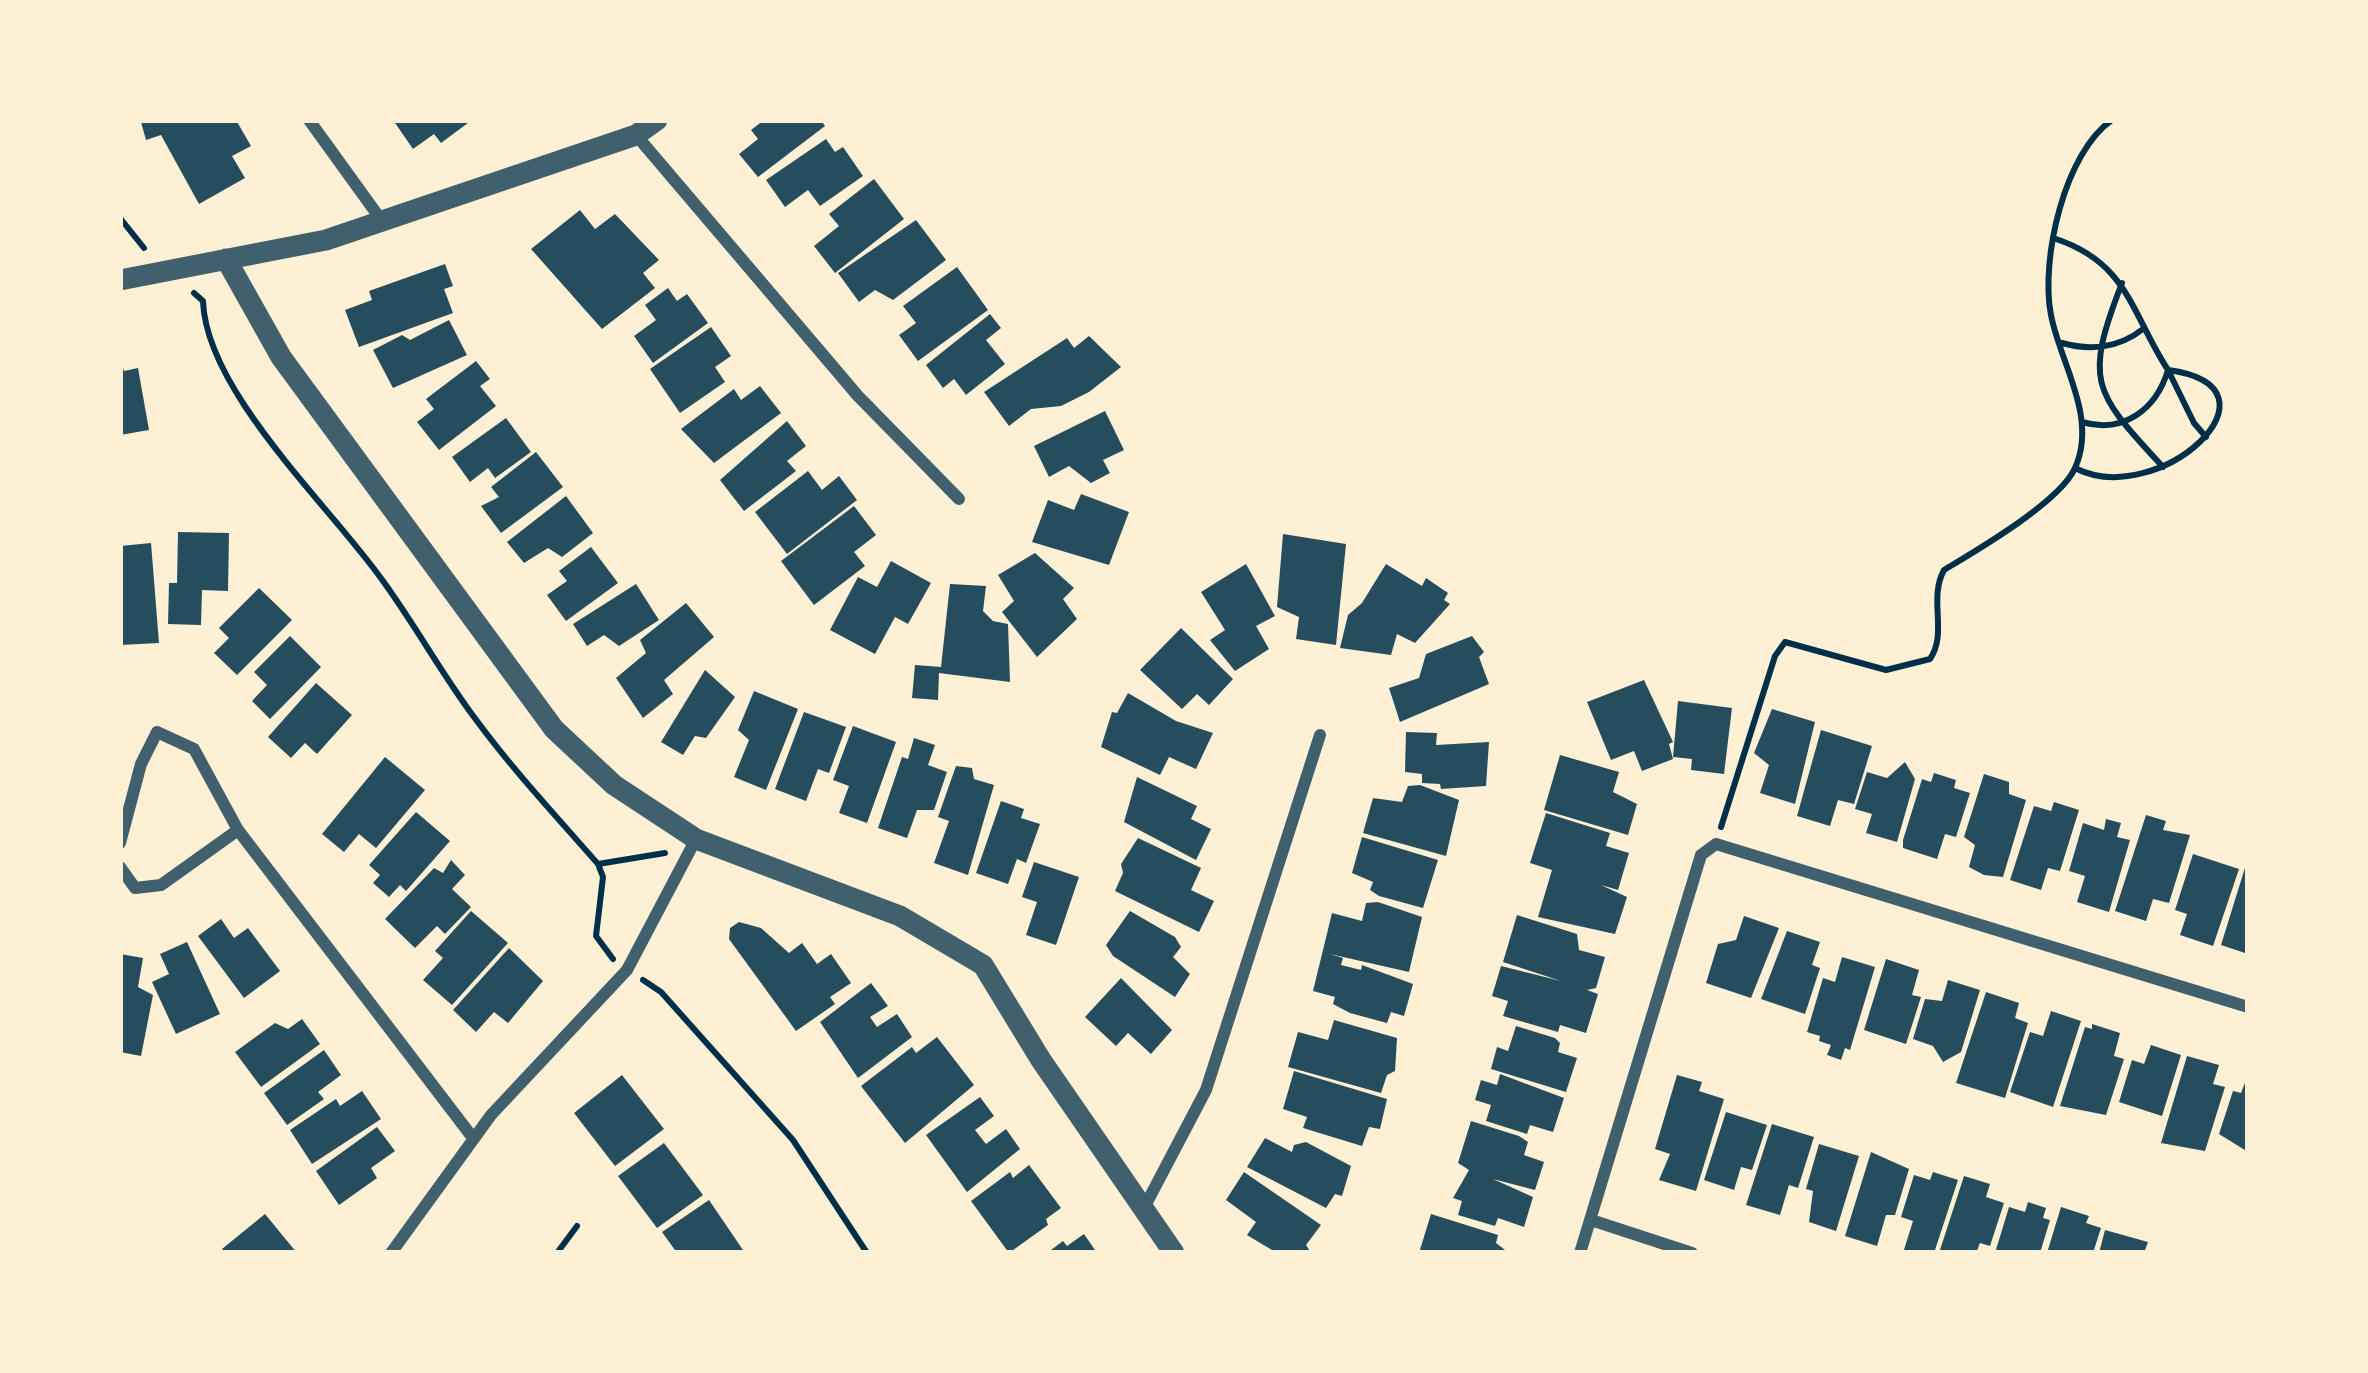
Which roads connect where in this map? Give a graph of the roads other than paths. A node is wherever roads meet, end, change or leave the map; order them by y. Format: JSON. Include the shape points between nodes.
{"nodes":[{"id":1,"x":309,"y":120,"type":"edge"},
{"id":2,"x":657,"y":120,"type":"edge"},
{"id":3,"x":636,"y":135,"type":"junction"},
{"id":4,"x":382,"y":222,"type":"junction"},
{"id":5,"x":226,"y":259,"type":"junction"},
{"id":6,"x":120,"y":280,"type":"edge"},
{"id":7,"x":959,"y":499,"type":"dead end"},
{"id":8,"x":1320,"y":735,"type":"dead end"},
{"id":9,"x":238,"y":830,"type":"junction"},
{"id":10,"x":696,"y":839,"type":"junction"},
{"id":11,"x":120,"y":843,"type":"edge"},
{"id":12,"x":120,"y":867,"type":"edge"},
{"id":13,"x":2248,"y":1006,"type":"edge"},
{"id":14,"x":472,"y":1138,"type":"junction"},
{"id":15,"x":1144,"y":1208,"type":"junction"},
{"id":16,"x":1592,"y":1220,"type":"junction"},
{"id":17,"x":391,"y":1253,"type":"edge"},
{"id":18,"x":1174,"y":1253,"type":"edge"},
{"id":19,"x":1580,"y":1253,"type":"edge"},
{"id":20,"x":1692,"y":1253,"type":"edge"}],
"edges":[{"from":1,"to":4,"type":"street"},
{"from":2,"to":3,"type":"street"},
{"from":3,"to":4,"type":"street"},
{"from":3,"to":7,"type":"street","via":[[858,396]]},
{"from":4,"to":5,"type":"street"},
{"from":5,"to":6,"type":"street"},
{"from":5,"to":10,"type":"street","via":[[281,356],[554,730],[614,785]]},
{"from":8,"to":15,"type":"street","via":[[1206,1090]]},
{"from":9,"to":11,"type":"street","via":[[194,749],[157,732]]},
{"from":9,"to":12,"type":"street","via":[[161,885],[135,889]]},
{"from":9,"to":14,"type":"street"},
{"from":10,"to":14,"type":"street","via":[[627,970]]},
{"from":10,"to":15,"type":"street","via":[[900,916],[983,965]]},
{"from":13,"to":16,"type":"street","via":[[1716,844],[1701,855]]},
{"from":14,"to":17,"type":"street"},
{"from":15,"to":18,"type":"street"},
{"from":16,"to":19,"type":"street"},
{"from":16,"to":20,"type":"street"}]}
